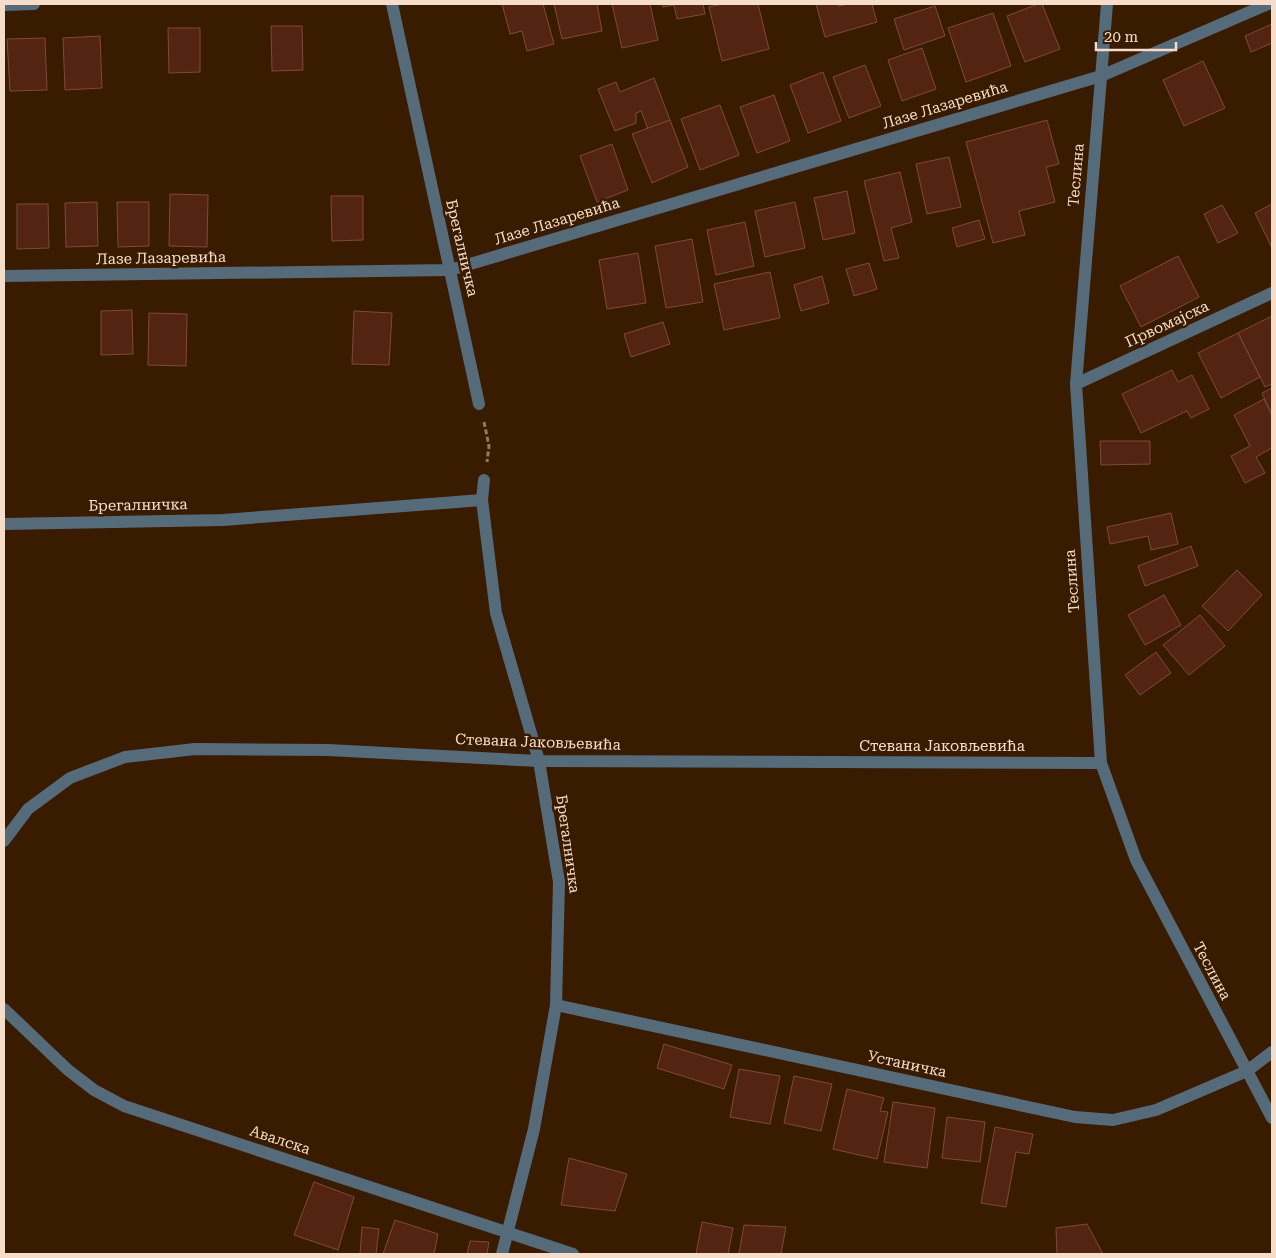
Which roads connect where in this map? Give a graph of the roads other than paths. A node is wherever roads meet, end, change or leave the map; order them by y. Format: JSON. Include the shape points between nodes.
{"nodes":[{"id":1,"x":34,"y":4,"type":"edge"},
{"id":2,"x":392,"y":4,"type":"edge"},
{"id":3,"x":1107,"y":4,"type":"edge"},
{"id":4,"x":1268,"y":4,"type":"edge"},
{"id":5,"x":4,"y":5,"type":"edge"},
{"id":6,"x":1101,"y":76,"type":"junction"},
{"id":7,"x":450,"y":270,"type":"junction"},
{"id":8,"x":4,"y":276,"type":"edge"},
{"id":9,"x":1272,"y":294,"type":"edge"},
{"id":10,"x":1076,"y":384,"type":"junction"},
{"id":11,"x":479,"y":404,"type":"road end"},
{"id":12,"x":484,"y":480,"type":"road end"},
{"id":13,"x":482,"y":500,"type":"junction"},
{"id":14,"x":4,"y":524,"type":"edge"},
{"id":15,"x":539,"y":761,"type":"junction"},
{"id":16,"x":1101,"y":763,"type":"junction"},
{"id":17,"x":4,"y":841,"type":"edge"},
{"id":18,"x":556,"y":1005,"type":"junction"},
{"id":19,"x":4,"y":1009,"type":"edge"},
{"id":20,"x":1272,"y":1052,"type":"edge"},
{"id":21,"x":1247,"y":1071,"type":"junction"},
{"id":22,"x":1272,"y":1118,"type":"edge"},
{"id":23,"x":507,"y":1234,"type":"junction"},
{"id":24,"x":502,"y":1254,"type":"edge"},
{"id":25,"x":572,"y":1254,"type":"edge"}],
"edges":[{"from":1,"to":5,"type":"street"},
{"from":2,"to":7,"type":"street","name":"Брегалничка"},
{"from":3,"to":6,"type":"street","name":"Теслина"},
{"from":4,"to":6,"type":"street","name":"Лазе Лазаревића"},
{"from":6,"to":7,"type":"street","name":"Лазе Лазаревића"},
{"from":6,"to":10,"type":"street","name":"Теслина"},
{"from":7,"to":8,"type":"street","name":"Лазе Лазаревића"},
{"from":7,"to":11,"type":"street","name":"Брегалничка"},
{"from":9,"to":10,"type":"street","name":"Првомајска"},
{"from":10,"to":16,"type":"street","name":"Теслина"},
{"from":12,"to":13,"type":"street","name":"Брегалничка"},
{"from":13,"to":14,"type":"street","name":"Брегалничка","via":[[223,520]]},
{"from":13,"to":15,"type":"street","name":"Брегалничка","via":[[496,613]]},
{"from":15,"to":16,"type":"street","name":"Стевана Јаковљевића"},
{"from":15,"to":17,"type":"street","name":"Стевана Јаковљевића","via":[[328,750],[195,749],[125,757],[70,778],[28,809]]},
{"from":15,"to":18,"type":"street","name":"Брегалничка","via":[[559,882]]},
{"from":16,"to":21,"type":"street","name":"Теслина","via":[[1136,860]]},
{"from":18,"to":21,"type":"street","name":"Устаничка","via":[[1075,1117],[1113,1120],[1156,1110]]},
{"from":18,"to":23,"type":"street","name":"Брегалничка","via":[[534,1129]]},
{"from":19,"to":23,"type":"street","name":"Авалска","via":[[68,1070],[94,1090],[124,1106]]},
{"from":20,"to":21,"type":"street","name":"Устаничка"},
{"from":21,"to":22,"type":"street","name":"Теслина"},
{"from":23,"to":24,"type":"street","name":"Брегалничка"},
{"from":23,"to":25,"type":"street","name":"Авалска"}]}
